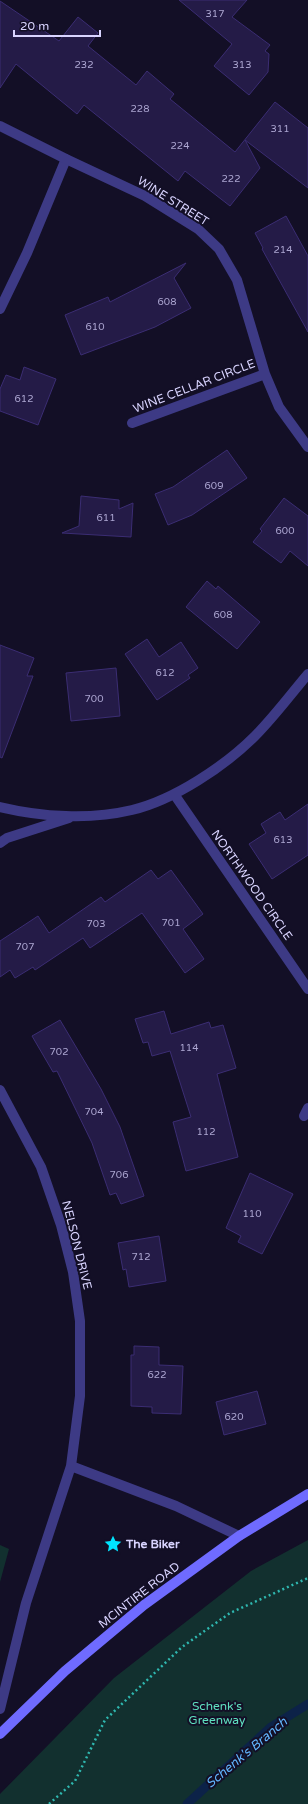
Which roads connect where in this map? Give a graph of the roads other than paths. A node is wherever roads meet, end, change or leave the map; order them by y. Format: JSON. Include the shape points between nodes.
{"nodes":[{"id":1,"x":0,"y":126,"type":"edge"},
{"id":2,"x":66,"y":160,"type":"junction"},
{"id":3,"x":0,"y":309,"type":"edge"},
{"id":4,"x":265,"y":374,"type":"junction"},
{"id":5,"x":132,"y":423,"type":"dead end"},
{"id":6,"x":308,"y":447,"type":"edge"},
{"id":7,"x":308,"y":674,"type":"edge"},
{"id":8,"x":174,"y":794,"type":"junction"},
{"id":9,"x":0,"y":807,"type":"edge"},
{"id":10,"x":75,"y":816,"type":"junction"},
{"id":11,"x":0,"y":843,"type":"edge"},
{"id":12,"x":308,"y":990,"type":"edge"},
{"id":13,"x":0,"y":1090,"type":"edge"},
{"id":14,"x":72,"y":1466,"type":"junction"},
{"id":15,"x":308,"y":1494,"type":"edge"},
{"id":16,"x":239,"y":1536,"type":"junction"},
{"id":17,"x":0,"y":1709,"type":"edge"},
{"id":18,"x":0,"y":1734,"type":"edge"}],
"edges":[{"from":1,"to":2,"type":"street","name":"WINE STREET"},
{"from":2,"to":3,"type":"street","via":[[27,253]]},
{"from":2,"to":4,"type":"street","name":"WINE STREET","via":[[145,196],[198,229],[219,249],[237,280]]},
{"from":4,"to":5,"type":"street","name":"WINE CELLAR CIRCLE"},
{"from":4,"to":6,"type":"street","name":"WINE STREET","via":[[279,407]]},
{"from":7,"to":8,"type":"street","via":[[256,736],[222,766]]},
{"from":8,"to":10,"type":"street","via":[[133,810]]},
{"from":8,"to":12,"type":"street","name":"NORTHWOOD CIRCLE"},
{"from":9,"to":10,"type":"street"},
{"from":10,"to":11,"type":"street","via":[[7,838]]},
{"from":13,"to":14,"type":"street","name":"NELSON DRIVE","via":[[41,1167],[61,1225],[73,1272],[80,1321],[80,1396]]},
{"from":14,"to":16,"type":"street","via":[[176,1506]]},
{"from":14,"to":17,"type":"street","name":"NELSON DRIVE","via":[[26,1603]]},
{"from":15,"to":16,"type":"main road","name":"MCINTIRE ROAD"},
{"from":16,"to":18,"type":"main road","name":"MCINTIRE ROAD","via":[[144,1605],[65,1671]]}]}
